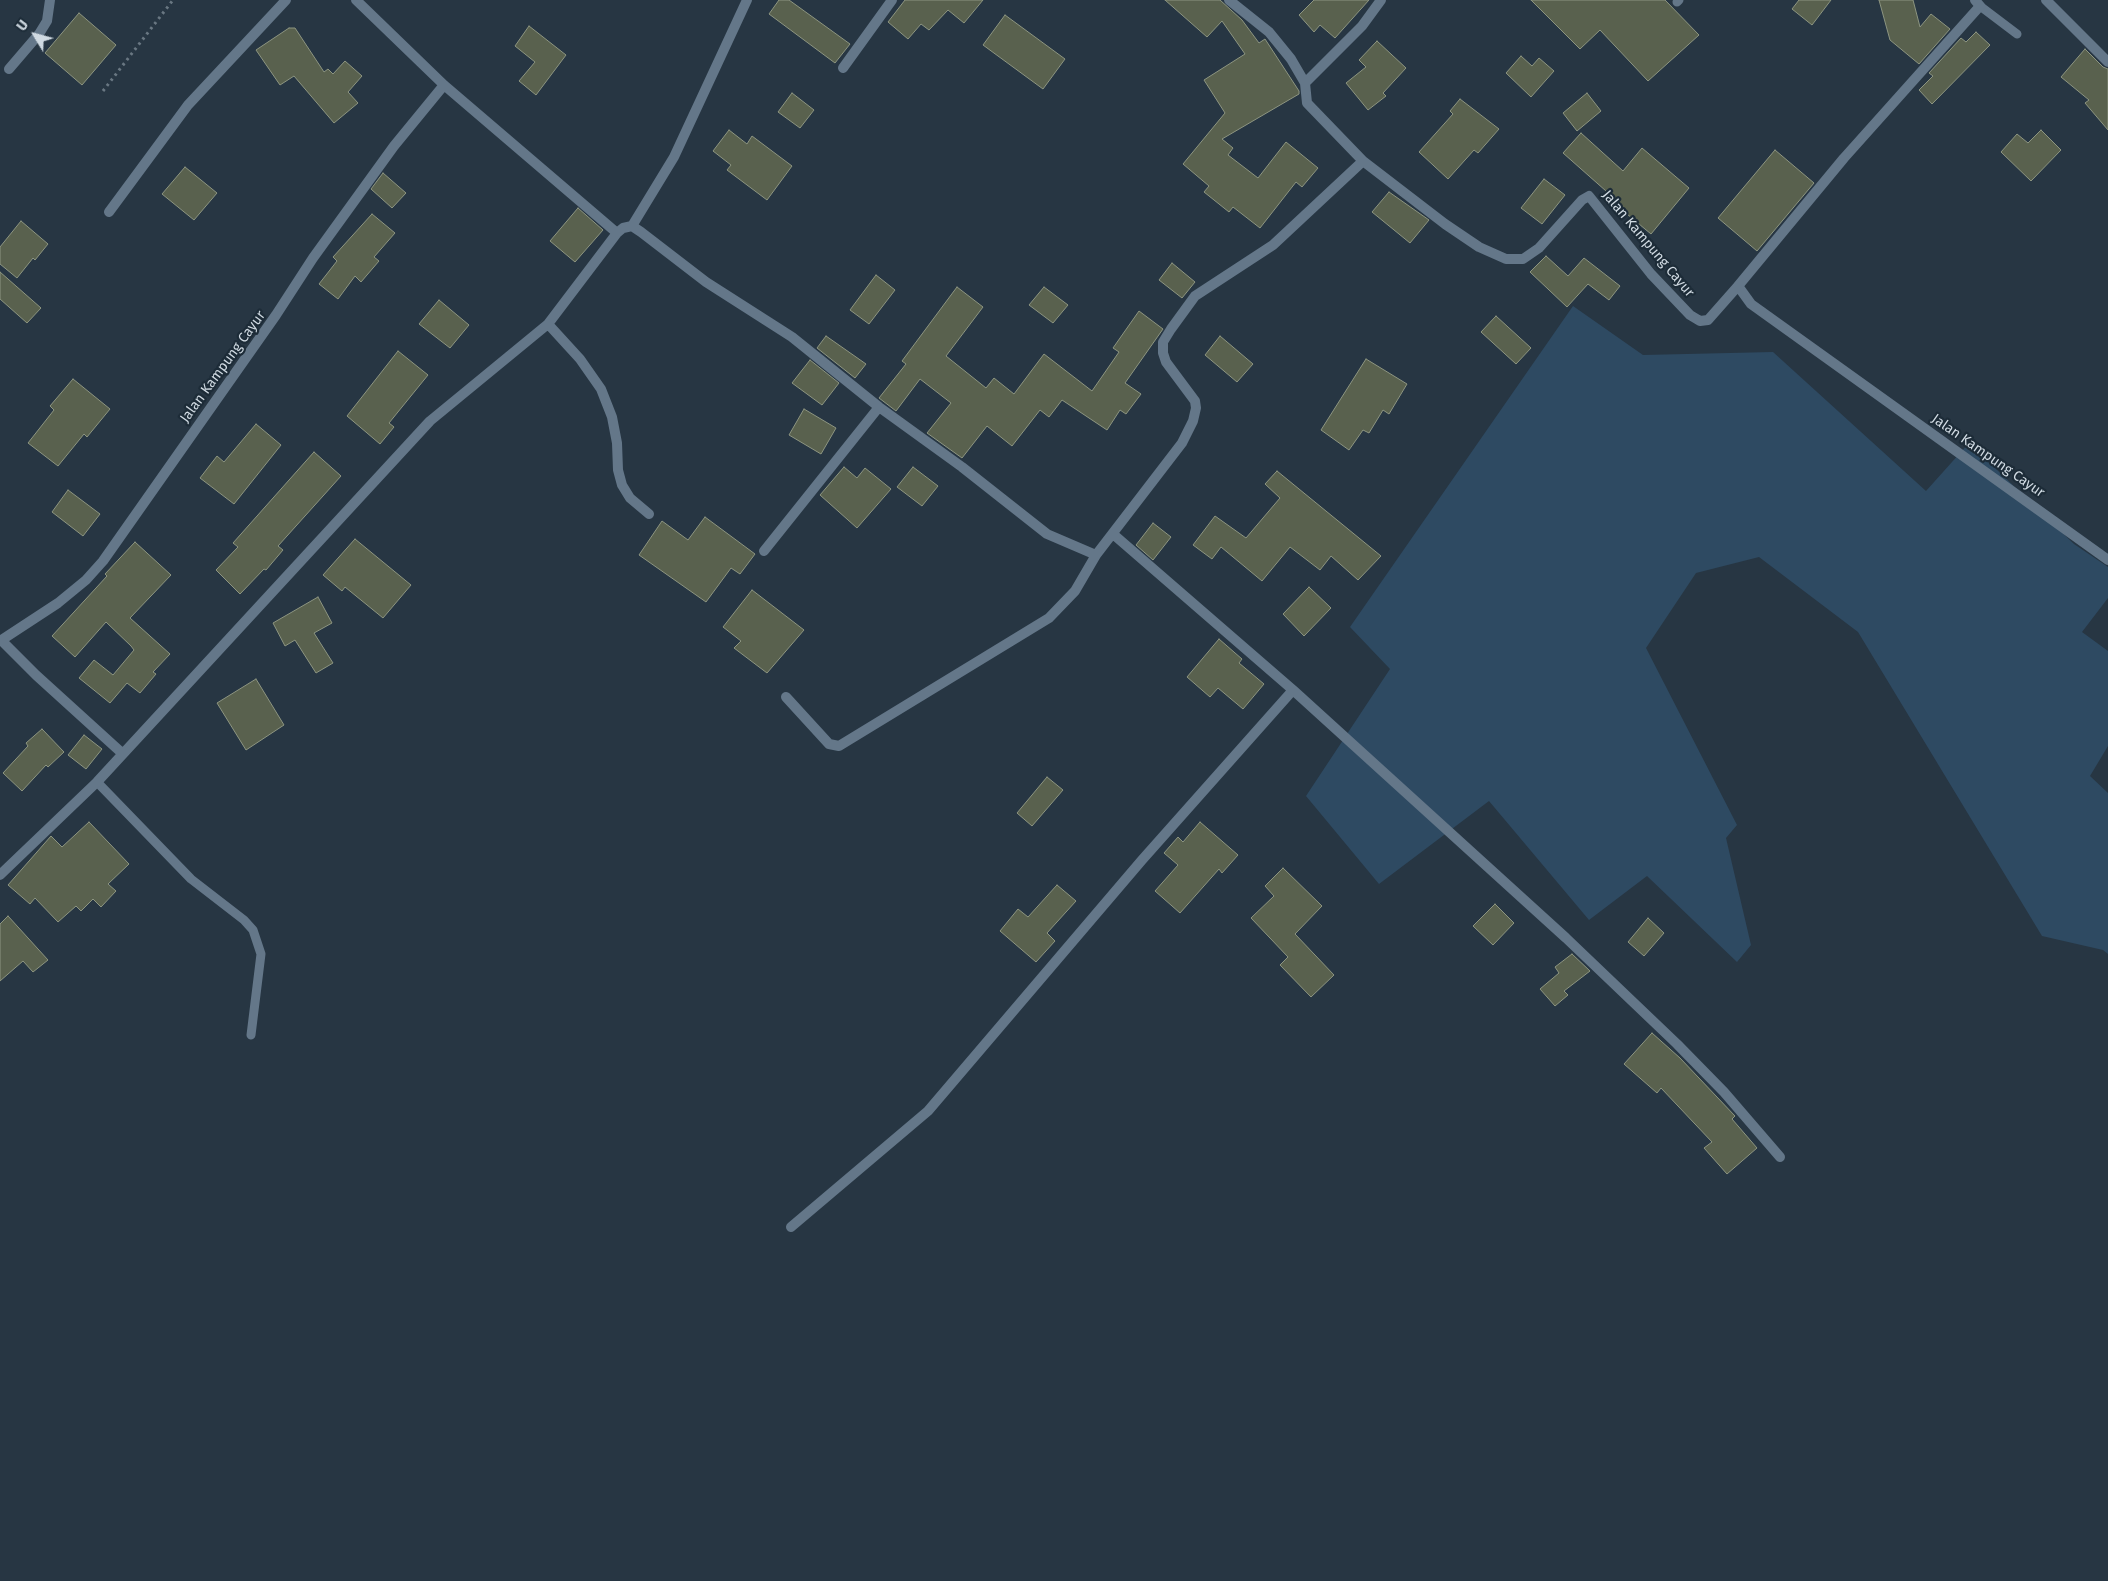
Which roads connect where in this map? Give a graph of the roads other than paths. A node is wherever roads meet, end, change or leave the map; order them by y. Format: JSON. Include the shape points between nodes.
{"nodes":[{"id":1,"x":50,"y":0,"type":"edge"},
{"id":2,"x":286,"y":0,"type":"edge"},
{"id":3,"x":356,"y":0,"type":"edge"},
{"id":4,"x":747,"y":0,"type":"edge"},
{"id":5,"x":892,"y":0,"type":"edge"},
{"id":6,"x":1229,"y":0,"type":"edge"},
{"id":7,"x":1381,"y":0,"type":"edge"},
{"id":8,"x":2046,"y":0,"type":"edge"},
{"id":9,"x":1977,"y":3,"type":"edge"},
{"id":10,"x":2017,"y":34,"type":"dead end"},
{"id":11,"x":2108,"y":62,"type":"edge"},
{"id":12,"x":844,"y":68,"type":"dead end"},
{"id":13,"x":8,"y":69,"type":"dead end"},
{"id":14,"x":1305,"y":83,"type":"junction"},
{"id":15,"x":444,"y":84,"type":"junction"},
{"id":16,"x":1363,"y":162,"type":"junction"},
{"id":17,"x":109,"y":212,"type":"dead end"},
{"id":18,"x":632,"y":226,"type":"junction"},
{"id":19,"x":617,"y":233,"type":"junction"},
{"id":20,"x":1738,"y":286,"type":"junction"},
{"id":21,"x":548,"y":324,"type":"junction"},
{"id":22,"x":879,"y":407,"type":"junction"},
{"id":23,"x":649,"y":514,"type":"dead end"},
{"id":24,"x":1113,"y":534,"type":"junction"},
{"id":25,"x":764,"y":552,"type":"dead end"},
{"id":26,"x":1096,"y":555,"type":"junction"},
{"id":27,"x":2108,"y":560,"type":"edge"},
{"id":28,"x":1,"y":641,"type":"edge"},
{"id":29,"x":1293,"y":690,"type":"junction"},
{"id":30,"x":786,"y":697,"type":"dead end"},
{"id":31,"x":123,"y":754,"type":"junction"},
{"id":32,"x":97,"y":782,"type":"junction"},
{"id":33,"x":0,"y":876,"type":"edge"},
{"id":34,"x":251,"y":1035,"type":"dead end"},
{"id":35,"x":1780,"y":1156,"type":"dead end"},
{"id":36,"x":792,"y":1227,"type":"dead end"}],
"edges":[{"from":1,"to":13,"type":"street","via":[[47,21]]},
{"from":2,"to":17,"type":"street","via":[[188,105]]},
{"from":3,"to":15,"type":"street"},
{"from":4,"to":18,"type":"street","via":[[674,157]]},
{"from":5,"to":12,"type":"street"},
{"from":6,"to":14,"type":"street","name":"Jalan Kampung Cayur","via":[[1269,32]]},
{"from":7,"to":14,"type":"street","via":[[1362,26]]},
{"from":8,"to":11,"type":"street"},
{"from":9,"to":10,"type":"lane"},
{"from":9,"to":20,"type":"street"},
{"from":14,"to":16,"type":"street","name":"Jalan Kampung Cayur","via":[[1307,103]]},
{"from":15,"to":19,"type":"street"},
{"from":15,"to":28,"type":"street","name":"Jalan Kampung Cayur","via":[[394,146],[313,258],[103,561],[65,597]]},
{"from":16,"to":20,"type":"street","name":"Jalan Kampung Cayur","via":[[1445,224],[1479,247],[1506,259],[1523,259],[1539,248],[1589,196],[1651,274],[1690,315],[1700,321],[1708,320]]},
{"from":16,"to":24,"type":"street","via":[[1273,245],[1195,296],[1171,329],[1164,342],[1166,362],[1192,395],[1196,408],[1182,443]]},
{"from":18,"to":19,"type":"street"},
{"from":18,"to":22,"type":"street","via":[[706,282],[792,337]]},
{"from":19,"to":21,"type":"street"},
{"from":20,"to":27,"type":"street","name":"Jalan Kampung Cayur","via":[[1751,304]]},
{"from":21,"to":23,"type":"street","via":[[580,359],[601,389],[612,416],[622,485],[630,498]]},
{"from":21,"to":31,"type":"street","via":[[430,421]]},
{"from":22,"to":25,"type":"street"},
{"from":22,"to":26,"type":"street","via":[[1047,534]]},
{"from":24,"to":26,"type":"street"},
{"from":24,"to":29,"type":"street"},
{"from":26,"to":30,"type":"street","via":[[1075,590],[1049,618],[839,746],[829,744]]},
{"from":28,"to":31,"type":"street"},
{"from":29,"to":35,"type":"street","via":[[1566,938],[1677,1044]]},
{"from":29,"to":36,"type":"street","via":[[928,1111]]},
{"from":31,"to":32,"type":"street"},
{"from":32,"to":33,"type":"street"},
{"from":32,"to":34,"type":"lane","via":[[191,879],[244,920],[252,930],[261,954]]}]}
